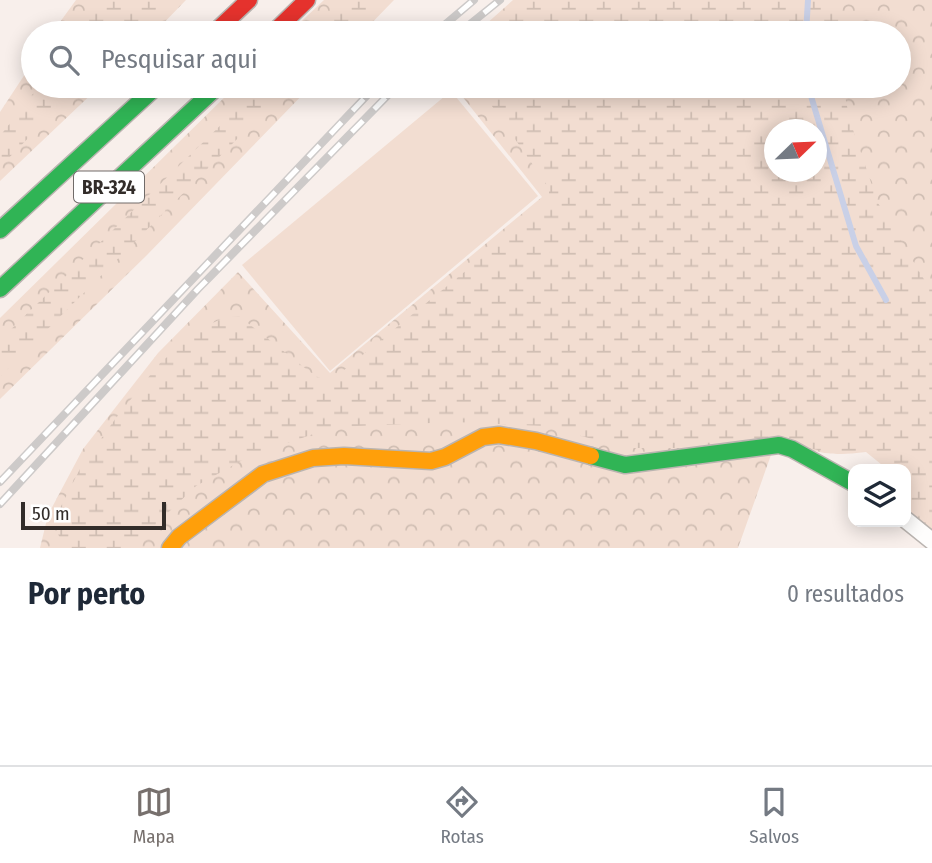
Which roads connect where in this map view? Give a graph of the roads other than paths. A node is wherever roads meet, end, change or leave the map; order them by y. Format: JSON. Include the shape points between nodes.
{"nodes":[{"id":1,"x":249,"y":0,"type":"edge"},
{"id":2,"x":307,"y":0,"type":"edge"},
{"id":3,"x":227,"y":21,"type":"edge"},
{"id":4,"x":285,"y":21,"type":"edge"},
{"id":5,"x":144,"y":98,"type":"edge"},
{"id":6,"x":205,"y":98,"type":"edge"},
{"id":7,"x":0,"y":230,"type":"edge"},
{"id":8,"x":0,"y":289,"type":"edge"},
{"id":9,"x":848,"y":479,"type":"edge"},
{"id":10,"x":911,"y":524,"type":"edge"},
{"id":11,"x":932,"y":541,"type":"edge"},
{"id":12,"x":170,"y":548,"type":"edge"}],
"edges":[{"from":1,"to":3,"type":"main road"},
{"from":2,"to":4,"type":"main road"},
{"from":5,"to":7,"type":"main road","number":"BR-324"},
{"from":6,"to":8,"type":"main road","number":"BR-324"},
{"from":9,"to":12,"type":"main road","via":[[779,445],[625,465],[499,435],[483,437],[431,461],[330,456],[263,474]]},
{"from":10,"to":11,"type":"street"}]}
